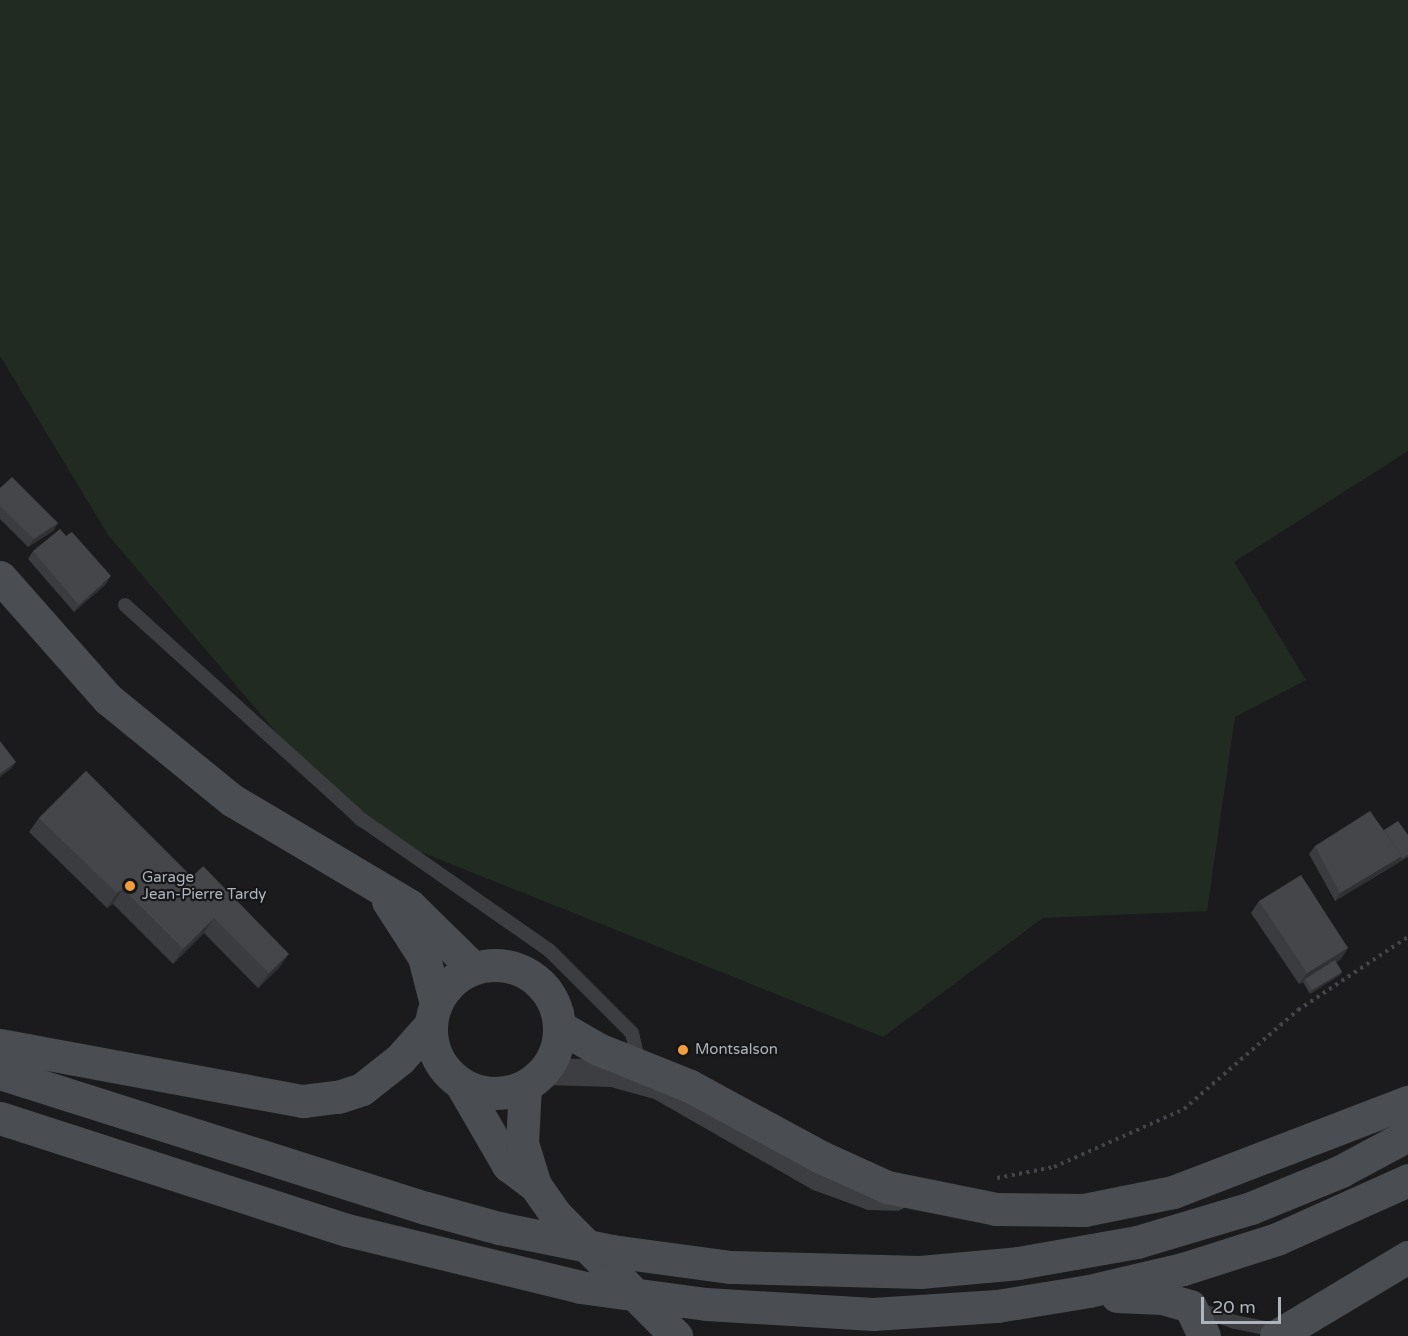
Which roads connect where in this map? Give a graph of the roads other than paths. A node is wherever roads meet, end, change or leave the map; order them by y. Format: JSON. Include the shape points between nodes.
{"nodes":[{"id":1,"x":0,"y":578,"type":"edge"},
{"id":2,"x":125,"y":605,"type":"dead end"},
{"id":3,"x":380,"y":890,"type":"junction"},
{"id":4,"x":473,"y":968,"type":"junction"},
{"id":5,"x":433,"y":1014,"type":"junction"},
{"id":6,"x":560,"y":1027,"type":"junction"},
{"id":7,"x":0,"y":1045,"type":"edge"},
{"id":8,"x":639,"y":1064,"type":"junction"},
{"id":9,"x":0,"y":1072,"type":"edge"},
{"id":10,"x":535,"y":1079,"type":"junction"},
{"id":11,"x":461,"y":1084,"type":"junction"},
{"id":12,"x":1408,"y":1102,"type":"edge"},
{"id":13,"x":0,"y":1118,"type":"edge"},
{"id":14,"x":1408,"y":1135,"type":"edge"},
{"id":15,"x":1408,"y":1180,"type":"edge"},
{"id":16,"x":535,"y":1185,"type":"junction"},
{"id":17,"x":917,"y":1193,"type":"junction"},
{"id":18,"x":1408,"y":1257,"type":"edge"},
{"id":19,"x":1089,"y":1291,"type":"junction"},
{"id":20,"x":1190,"y":1306,"type":"junction"},
{"id":21,"x":1280,"y":1334,"type":"edge"},
{"id":22,"x":676,"y":1336,"type":"edge"},
{"id":23,"x":1204,"y":1336,"type":"edge"}],
"edges":[{"from":1,"to":3,"type":"main road","via":[[108,699],[223,793]]},
{"from":2,"to":8,"type":"lane","via":[[361,819],[549,950],[632,1033]]},
{"from":3,"to":4,"type":"main road","via":[[409,905]]},
{"from":3,"to":5,"type":"main road","via":[[424,957]]},
{"from":4,"to":5,"type":"main road","via":[[445,989]]},
{"from":4,"to":6,"type":"main road","via":[[513,968],[531,976],[556,1007]]},
{"from":5,"to":7,"type":"main road","via":[[400,1059],[362,1089],[338,1097],[303,1101]]},
{"from":5,"to":11,"type":"main road","via":[[437,1058]]},
{"from":6,"to":8,"type":"main road"},
{"from":6,"to":10,"type":"main road","via":[[553,1058]]},
{"from":8,"to":17,"type":"main road","via":[[690,1086],[821,1157],[887,1187]]},
{"from":9,"to":14,"type":"main road","bridge":true,"via":[[499,1228],[612,1251],[731,1267],[920,1272],[1018,1263],[1137,1242],[1251,1208],[1341,1170]]},
{"from":10,"to":11,"type":"main road","via":[[492,1094]]},
{"from":10,"to":16,"type":"main road","via":[[522,1143]]},
{"from":10,"to":17,"type":"street","via":[[612,1073],[659,1086],[818,1177],[870,1197]]},
{"from":11,"to":16,"type":"main road","via":[[508,1165]]},
{"from":12,"to":17,"type":"main road","via":[[1173,1192],[1084,1210],[996,1209]]},
{"from":13,"to":19,"type":"main road","bridge":true,"via":[[346,1230],[580,1287],[706,1304],[873,1314],[997,1306]]},
{"from":15,"to":19,"type":"main road","via":[[1277,1239],[1183,1269]]},
{"from":16,"to":22,"type":"main road","via":[[555,1214]]},
{"from":18,"to":21,"type":"main road"},
{"from":19,"to":20,"type":"main road","via":[[1162,1298]]},
{"from":20,"to":21,"type":"lane"},
{"from":20,"to":23,"type":"main road"}]}
